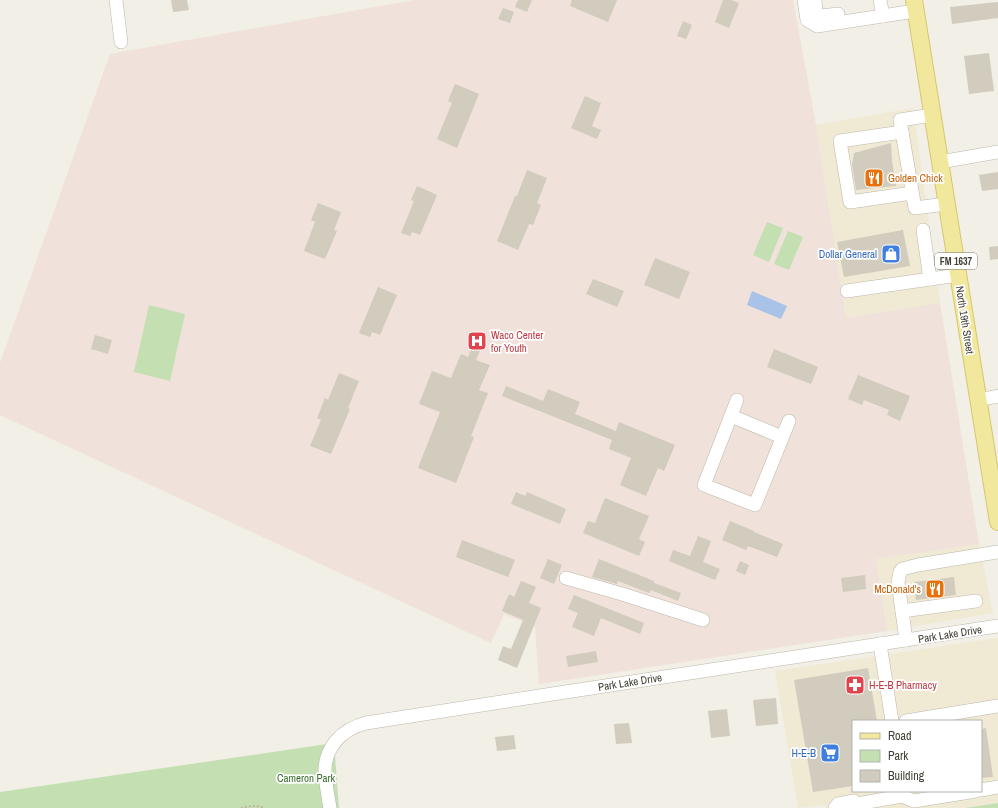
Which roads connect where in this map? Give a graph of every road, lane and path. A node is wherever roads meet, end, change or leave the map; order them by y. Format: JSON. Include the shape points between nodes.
{"nodes":[{"id":1,"x":116,"y":0,"type":"edge"},
{"id":2,"x":804,"y":0,"type":"edge"},
{"id":3,"x":814,"y":0,"type":"edge"},
{"id":4,"x":914,"y":6,"type":"edge"},
{"id":5,"x":881,"y":8,"type":"edge"},
{"id":6,"x":122,"y":42,"type":"dead end"},
{"id":7,"x":932,"y":115,"type":"junction"},
{"id":8,"x":902,"y":132,"type":"junction"},
{"id":9,"x":998,"y":152,"type":"edge"},
{"id":10,"x":940,"y":162,"type":"junction"},
{"id":11,"x":912,"y":193,"type":"junction"},
{"id":12,"x":946,"y":204,"type":"junction"},
{"id":13,"x":922,"y":230,"type":"dead end"},
{"id":14,"x":958,"y":275,"type":"junction"},
{"id":15,"x":930,"y":279,"type":"junction"},
{"id":16,"x":847,"y":291,"type":"dead end"},
{"id":17,"x":998,"y":396,"type":"edge"},
{"id":18,"x":737,"y":400,"type":"dead end"},
{"id":19,"x":978,"y":400,"type":"junction"},
{"id":20,"x":731,"y":416,"type":"junction"},
{"id":21,"x":789,"y":421,"type":"dead end"},
{"id":22,"x":782,"y":437,"type":"junction"},
{"id":23,"x":996,"y":496,"type":"edge"},
{"id":24,"x":998,"y":522,"type":"edge"},
{"id":25,"x":998,"y":552,"type":"edge"},
{"id":26,"x":566,"y":578,"type":"dead end"},
{"id":27,"x":976,"y":601,"type":"dead end"},
{"id":28,"x":902,"y":611,"type":"junction"},
{"id":29,"x":703,"y":620,"type":"dead end"},
{"id":30,"x":998,"y":626,"type":"edge"},
{"id":31,"x":906,"y":640,"type":"junction"},
{"id":32,"x":880,"y":644,"type":"junction"},
{"id":33,"x":998,"y":706,"type":"edge"},
{"id":34,"x":892,"y":720,"type":"edge"},
{"id":35,"x":912,"y":720,"type":"edge"},
{"id":36,"x":998,"y":787,"type":"edge"},
{"id":37,"x":982,"y":790,"type":"edge"},
{"id":38,"x":970,"y":792,"type":"edge"},
{"id":39,"x":902,"y":794,"type":"edge"},
{"id":40,"x":857,"y":806,"type":"edge"},
{"id":41,"x":241,"y":808,"type":"edge"},
{"id":42,"x":264,"y":808,"type":"edge"},
{"id":43,"x":330,"y":808,"type":"edge"},
{"id":44,"x":835,"y":808,"type":"edge"}],
"edges":[{"from":1,"to":6,"type":"street"},
{"from":2,"to":5,"type":"street","via":[[807,20],[817,26]]},
{"from":3,"to":5,"type":"street","via":[[816,13],[822,16]]},
{"from":4,"to":5,"type":"street"},
{"from":4,"to":7,"type":"main road","name":"North 19th Street","number":"FM 1637"},
{"from":7,"to":8,"type":"street","via":[[900,120]]},
{"from":7,"to":10,"type":"main road","name":"North 19th Street","number":"FM 1637"},
{"from":8,"to":11,"type":"street"},
{"from":8,"to":11,"type":"street","via":[[840,141],[850,202]]},
{"from":9,"to":10,"type":"street"},
{"from":10,"to":12,"type":"main road","name":"North 19th Street","number":"FM 1637"},
{"from":11,"to":12,"type":"street","via":[[915,208]]},
{"from":12,"to":14,"type":"main road","name":"North 19th Street","number":"FM 1637"},
{"from":13,"to":15,"type":"street"},
{"from":14,"to":15,"type":"street"},
{"from":14,"to":19,"type":"main road","name":"North 19th Street","number":"FM 1637"},
{"from":15,"to":16,"type":"street"},
{"from":17,"to":19,"type":"street"},
{"from":18,"to":20,"type":"street"},
{"from":19,"to":23,"type":"main road","name":"North 19th Street","number":"FM 1637"},
{"from":20,"to":22,"type":"street"},
{"from":20,"to":22,"type":"street","via":[[704,485],[755,505]]},
{"from":21,"to":22,"type":"street"},
{"from":23,"to":24,"type":"main road","name":"North 19th Street","number":"FM 1637"},
{"from":25,"to":28,"type":"street","via":[[902,569],[898,582]]},
{"from":26,"to":29,"type":"street"},
{"from":27,"to":28,"type":"street"},
{"from":28,"to":31,"type":"street"},
{"from":30,"to":31,"type":"street","name":"Park Lake Drive"},
{"from":31,"to":32,"type":"street","name":"Park Lake Drive"},
{"from":32,"to":34,"type":"street"},
{"from":32,"to":43,"type":"street","name":"Park Lake Drive","via":[[357,725],[339,737],[329,752],[325,775]]},
{"from":33,"to":35,"type":"street"},
{"from":36,"to":37,"type":"street"},
{"from":38,"to":39,"type":"street","via":[[914,801]]},
{"from":39,"to":40,"type":"street"},
{"from":40,"to":44,"type":"street","via":[[854,801],[838,804]]},
{"from":41,"to":42,"type":"path"}]}
